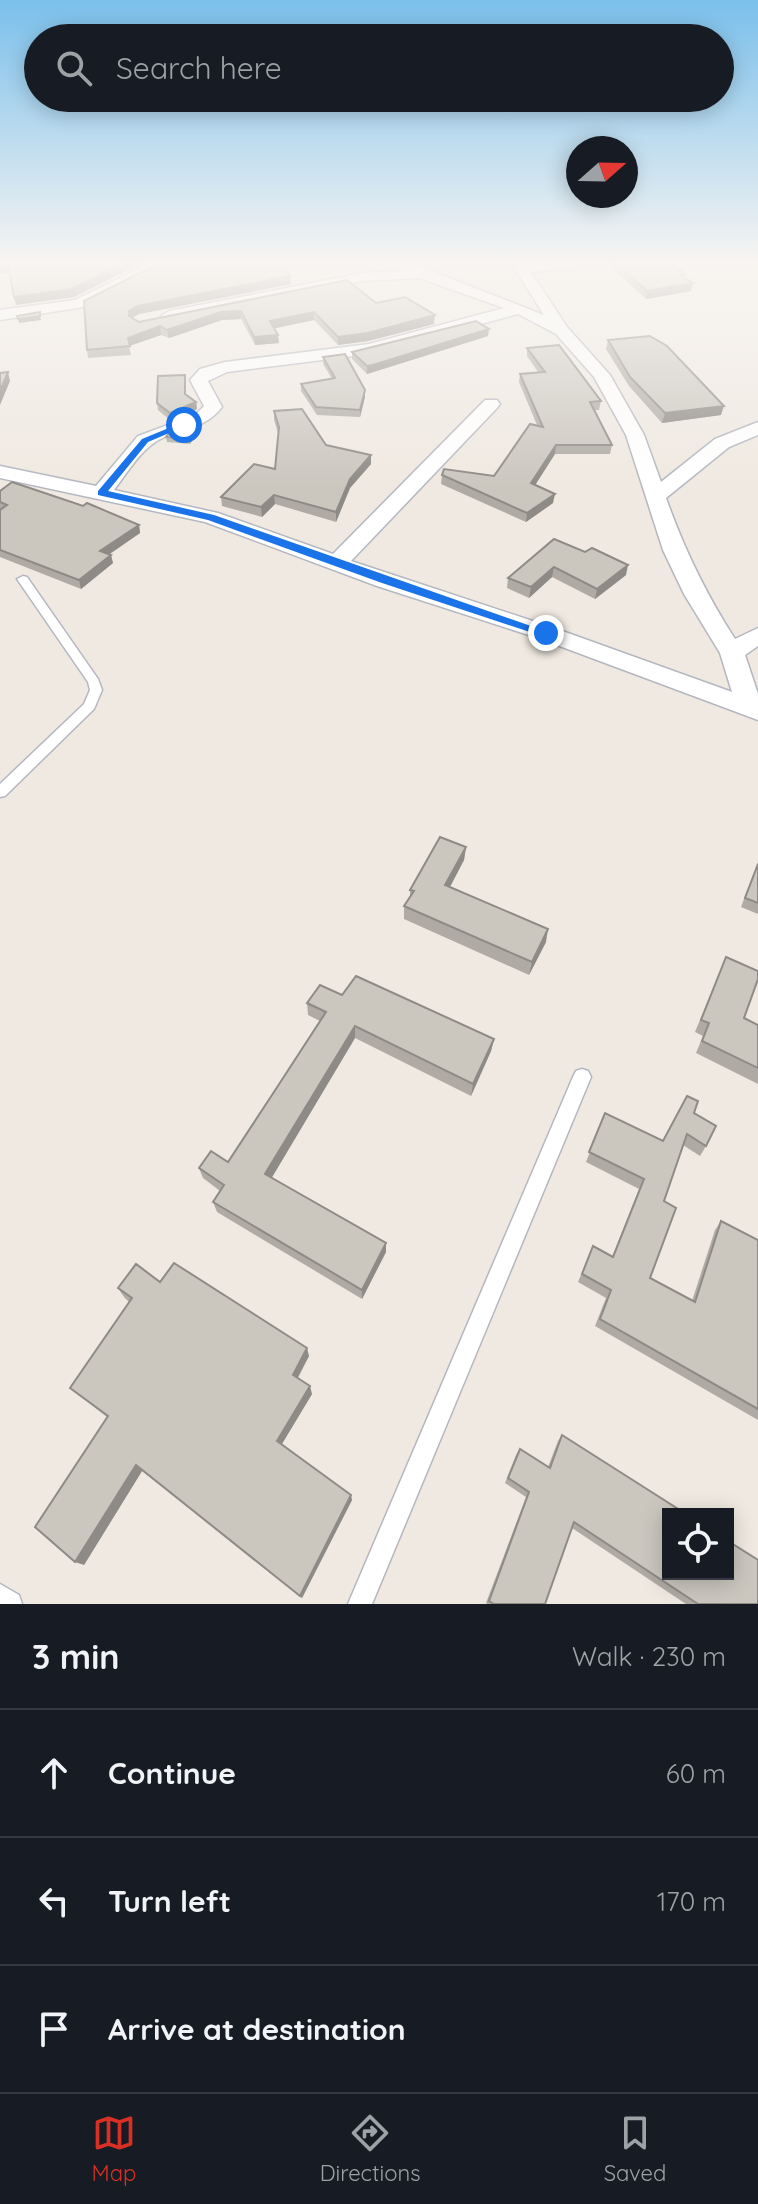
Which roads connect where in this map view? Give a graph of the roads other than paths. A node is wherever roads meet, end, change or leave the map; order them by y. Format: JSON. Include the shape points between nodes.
{"nodes":[{"id":1,"x":419,"y":336,"type":"edge"},
{"id":2,"x":566,"y":336,"type":"edge"},
{"id":3,"x":491,"y":404,"type":"dead end"},
{"id":4,"x":758,"y":428,"type":"edge"},
{"id":5,"x":0,"y":472,"type":"edge"},
{"id":6,"x":101,"y":493,"type":"junction"},
{"id":7,"x":657,"y":495,"type":"junction"},
{"id":8,"x":338,"y":562,"type":"junction"},
{"id":9,"x":23,"y":579,"type":"dead end"},
{"id":10,"x":758,"y":635,"type":"edge"},
{"id":11,"x":732,"y":653,"type":"junction"},
{"id":12,"x":754,"y":709,"type":"edge"},
{"id":13,"x":0,"y":792,"type":"edge"},
{"id":14,"x":582,"y":1077,"type":"dead end"},
{"id":15,"x":0,"y":1596,"type":"edge"},
{"id":16,"x":10,"y":1604,"type":"edge"},
{"id":17,"x":360,"y":1604,"type":"edge"}],
"edges":[{"from":1,"to":6,"type":"street","via":[[370,349],[206,373],[199,380],[213,407],[201,419],[145,440]]},
{"from":2,"to":7,"type":"street","via":[[601,375],[635,435]]},
{"from":3,"to":8,"type":"street"},
{"from":4,"to":7,"type":"street","via":[[722,443]]},
{"from":5,"to":6,"type":"street"},
{"from":6,"to":8,"type":"street","via":[[211,517]]},
{"from":7,"to":11,"type":"street","via":[[674,550]]},
{"from":8,"to":12,"type":"street"},
{"from":9,"to":13,"type":"lane","via":[[96,690],[89,706]]},
{"from":10,"to":11,"type":"street"},
{"from":11,"to":12,"type":"street"},
{"from":14,"to":17,"type":"lane"},
{"from":15,"to":16,"type":"lane"}]}
